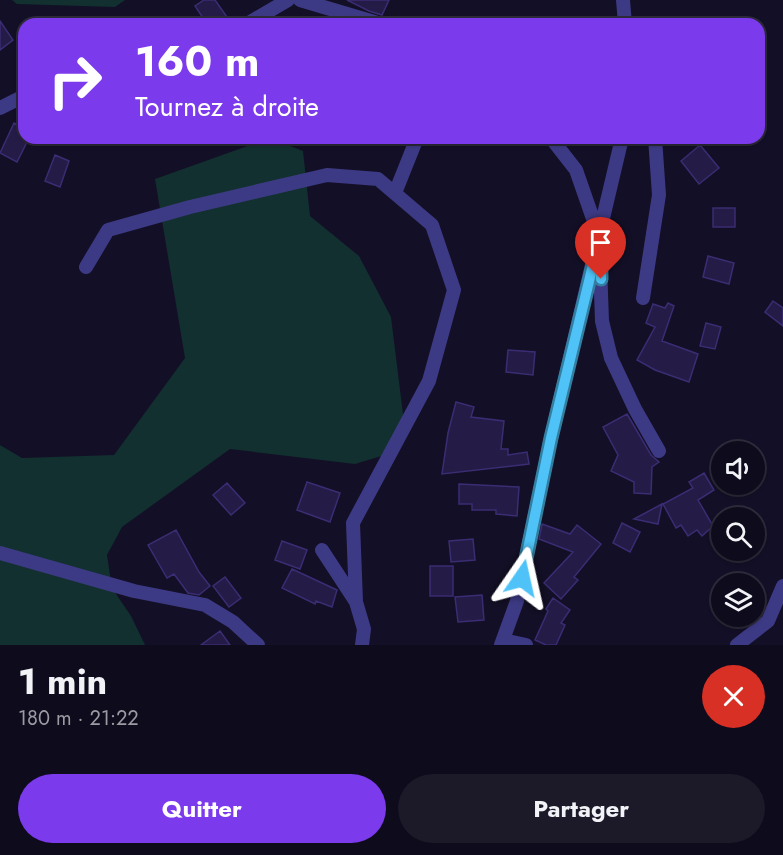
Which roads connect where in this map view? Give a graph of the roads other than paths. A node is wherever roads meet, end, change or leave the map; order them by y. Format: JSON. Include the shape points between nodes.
{"nodes":[{"id":1,"x":288,"y":0,"type":"edge"},
{"id":2,"x":300,"y":0,"type":"edge"},
{"id":3,"x":623,"y":0,"type":"edge"},
{"id":4,"x":344,"y":12,"type":"junction"},
{"id":5,"x":257,"y":18,"type":"edge"},
{"id":6,"x":348,"y":18,"type":"edge"},
{"id":7,"x":362,"y":18,"type":"edge"},
{"id":8,"x":624,"y":18,"type":"edge"},
{"id":9,"x":18,"y":99,"type":"edge"},
{"id":10,"x":0,"y":108,"type":"edge"},
{"id":11,"x":415,"y":144,"type":"edge"},
{"id":12,"x":556,"y":144,"type":"edge"},
{"id":13,"x":621,"y":144,"type":"edge"},
{"id":14,"x":655,"y":144,"type":"edge"},
{"id":15,"x":395,"y":193,"type":"junction"},
{"id":16,"x":600,"y":236,"type":"junction"},
{"id":17,"x":86,"y":267,"type":"dead end"},
{"id":18,"x":643,"y":298,"type":"dead end"},
{"id":19,"x":659,"y":451,"type":"dead end"},
{"id":20,"x":322,"y":550,"type":"dead end"},
{"id":21,"x":0,"y":553,"type":"edge"},
{"id":22,"x":783,"y":585,"type":"edge"},
{"id":23,"x":356,"y":602,"type":"junction"},
{"id":24,"x":502,"y":643,"type":"edge"},
{"id":25,"x":258,"y":645,"type":"edge"},
{"id":26,"x":362,"y":645,"type":"edge"},
{"id":27,"x":526,"y":645,"type":"edge"},
{"id":28,"x":737,"y":645,"type":"edge"}],
"edges":[{"from":1,"to":5,"type":"street"},
{"from":2,"to":4,"type":"street"},
{"from":3,"to":8,"type":"street"},
{"from":4,"to":6,"type":"street"},
{"from":4,"to":7,"type":"street"},
{"from":9,"to":10,"type":"street"},
{"from":11,"to":15,"type":"street"},
{"from":12,"to":16,"type":"street","via":[[576,170]]},
{"from":13,"to":16,"type":"street"},
{"from":14,"to":18,"type":"street","via":[[659,195]]},
{"from":15,"to":17,"type":"street","via":[[378,179],[327,175],[190,207],[108,230]]},
{"from":15,"to":23,"type":"street","via":[[432,225],[454,290],[429,381],[352,523]]},
{"from":16,"to":19,"type":"street","via":[[602,321],[611,358]]},
{"from":16,"to":24,"type":"street","via":[[551,438],[518,601]]},
{"from":20,"to":23,"type":"street"},
{"from":21,"to":25,"type":"street","via":[[134,591],[205,605],[233,622]]},
{"from":22,"to":28,"type":"street","via":[[768,621]]},
{"from":23,"to":26,"type":"street","via":[[364,629]]},
{"from":24,"to":27,"type":"street"}]}
